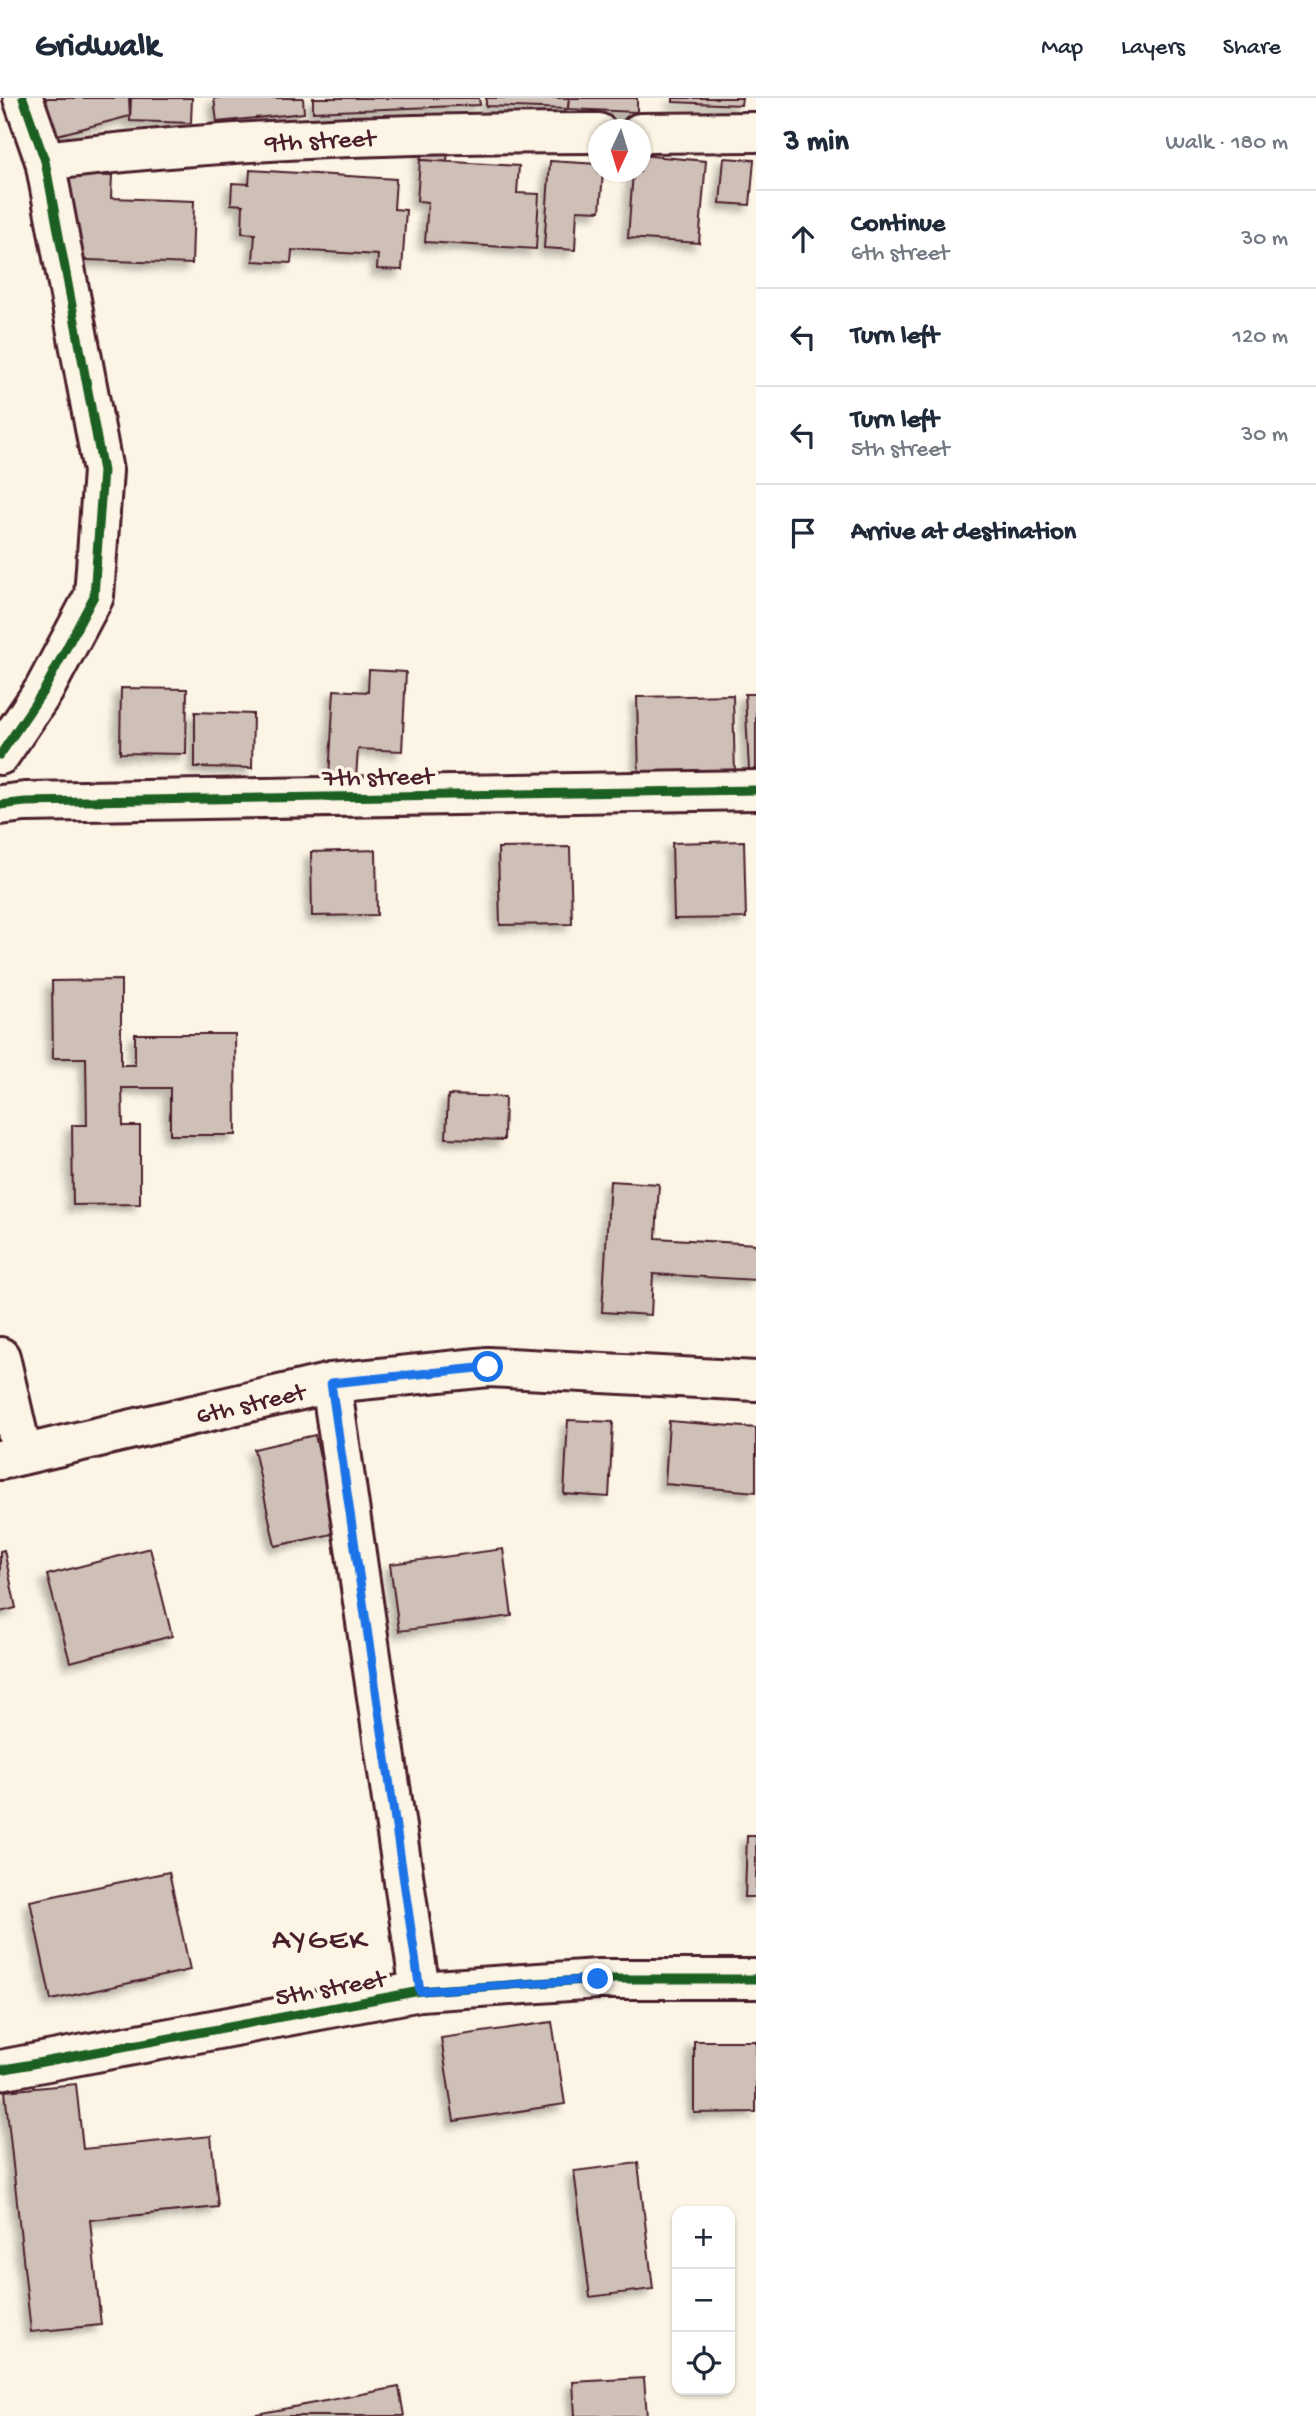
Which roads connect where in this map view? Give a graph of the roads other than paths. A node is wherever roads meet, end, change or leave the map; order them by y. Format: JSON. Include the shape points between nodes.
{"nodes":[{"id":1,"x":23,"y":98,"type":"edge"},
{"id":2,"x":756,"y":132,"type":"edge"},
{"id":3,"x":588,"y":133,"type":"edge"},
{"id":4,"x":651,"y":133,"type":"edge"},
{"id":5,"x":45,"y":161,"type":"junction"},
{"id":6,"x":0,"y":755,"type":"edge"},
{"id":7,"x":756,"y":790,"type":"edge"},
{"id":8,"x":0,"y":805,"type":"edge"},
{"id":9,"x":0,"y":1357,"type":"edge"},
{"id":10,"x":756,"y":1381,"type":"edge"},
{"id":11,"x":331,"y":1383,"type":"junction"},
{"id":12,"x":11,"y":1457,"type":"edge"},
{"id":13,"x":756,"y":1979,"type":"edge"},
{"id":14,"x":420,"y":1991,"type":"junction"},
{"id":15,"x":0,"y":2070,"type":"edge"}],
"edges":[{"from":1,"to":5,"type":"street"},
{"from":2,"to":4,"type":"street"},
{"from":3,"to":5,"type":"street","name":"9th street","via":[[303,140]]},
{"from":5,"to":6,"type":"street","via":[[103,471],[94,596],[44,690]]},
{"from":7,"to":8,"type":"street","name":"7th street"},
{"from":9,"to":12,"type":"street"},
{"from":10,"to":11,"type":"street","name":"6th street","via":[[488,1367]]},
{"from":11,"to":12,"type":"street","name":"6th street"},
{"from":11,"to":14,"type":"street"},
{"from":13,"to":14,"type":"street","name":"5th street","via":[[598,1979]]},
{"from":14,"to":15,"type":"street","name":"5th street"}]}
